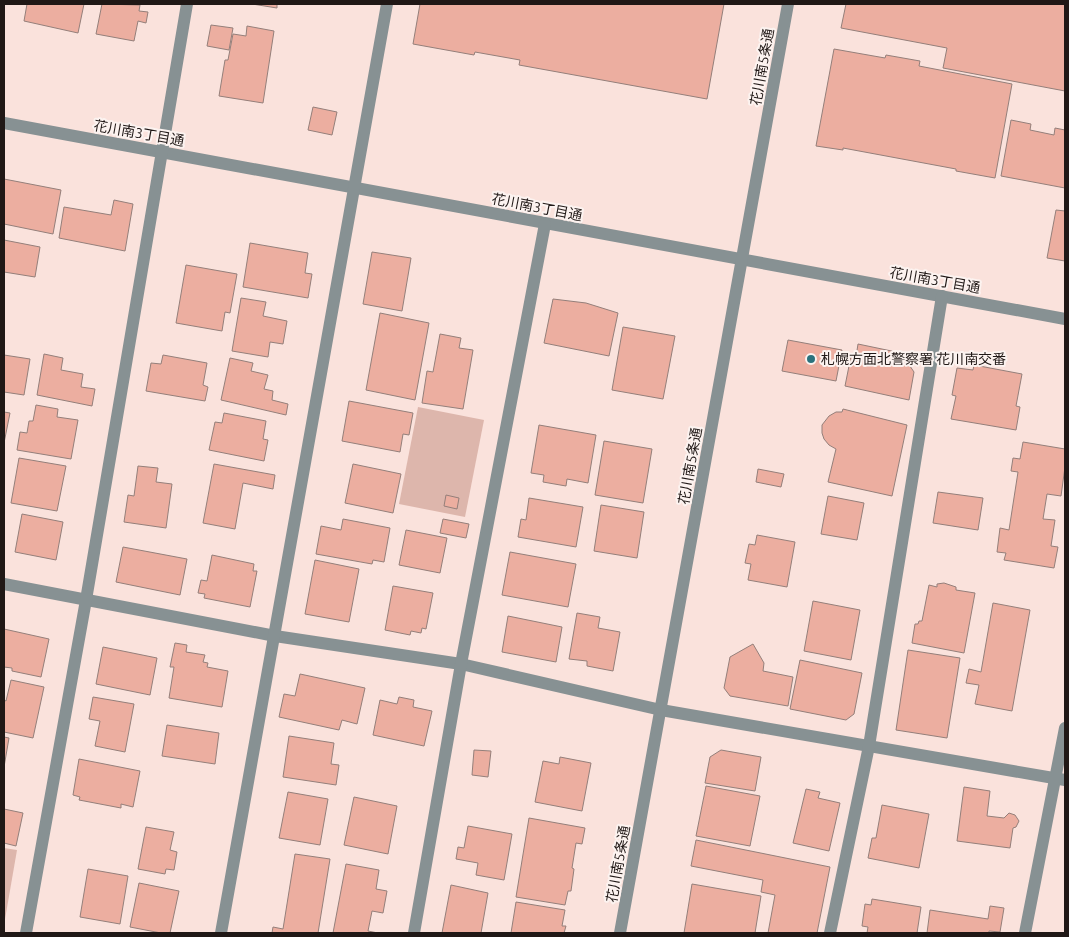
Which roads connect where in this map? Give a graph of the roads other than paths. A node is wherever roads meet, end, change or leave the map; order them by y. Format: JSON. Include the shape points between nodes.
{"nodes":[{"id":1,"x":188,"y":4,"type":"edge"},
{"id":2,"x":387,"y":4,"type":"edge"},
{"id":3,"x":788,"y":4,"type":"edge"},
{"id":4,"x":4,"y":123,"type":"edge"},
{"id":5,"x":163,"y":153,"type":"junction"},
{"id":6,"x":353,"y":188,"type":"junction"},
{"id":7,"x":545,"y":224,"type":"junction"},
{"id":8,"x":742,"y":260,"type":"junction"},
{"id":9,"x":942,"y":296,"type":"junction"},
{"id":10,"x":1065,"y":319,"type":"edge"},
{"id":11,"x":4,"y":584,"type":"edge"},
{"id":12,"x":86,"y":600,"type":"junction"},
{"id":13,"x":274,"y":636,"type":"junction"},
{"id":14,"x":461,"y":664,"type":"junction"},
{"id":15,"x":661,"y":710,"type":"junction"},
{"id":16,"x":1065,"y":728,"type":"edge"},
{"id":17,"x":869,"y":746,"type":"junction"},
{"id":18,"x":1060,"y":779,"type":"edge"},
{"id":19,"x":26,"y":933,"type":"edge"},
{"id":20,"x":221,"y":933,"type":"edge"},
{"id":21,"x":414,"y":933,"type":"edge"},
{"id":22,"x":620,"y":933,"type":"edge"},
{"id":23,"x":830,"y":933,"type":"edge"},
{"id":24,"x":1025,"y":933,"type":"edge"}],
"edges":[{"from":1,"to":5,"type":"street"},
{"from":2,"to":6,"type":"street"},
{"from":3,"to":8,"type":"street","name":"花川南5条通"},
{"from":4,"to":5,"type":"street","name":"花川南3丁目通"},
{"from":5,"to":6,"type":"street","name":"花川南3丁目通"},
{"from":5,"to":12,"type":"street"},
{"from":6,"to":7,"type":"street","name":"花川南3丁目通"},
{"from":6,"to":13,"type":"street"},
{"from":7,"to":8,"type":"street","name":"花川南3丁目通"},
{"from":7,"to":14,"type":"street"},
{"from":8,"to":9,"type":"street","name":"花川南3丁目通"},
{"from":8,"to":15,"type":"street","name":"花川南5条通"},
{"from":9,"to":10,"type":"street","name":"花川南3丁目通"},
{"from":9,"to":17,"type":"street"},
{"from":11,"to":12,"type":"street"},
{"from":12,"to":13,"type":"street"},
{"from":12,"to":19,"type":"street"},
{"from":13,"to":14,"type":"street"},
{"from":13,"to":20,"type":"street"},
{"from":14,"to":15,"type":"street"},
{"from":14,"to":21,"type":"street"},
{"from":15,"to":17,"type":"street"},
{"from":15,"to":22,"type":"street","name":"花川南5条通"},
{"from":16,"to":18,"type":"street"},
{"from":17,"to":18,"type":"street"},
{"from":17,"to":23,"type":"street"},
{"from":18,"to":24,"type":"street"}]}
